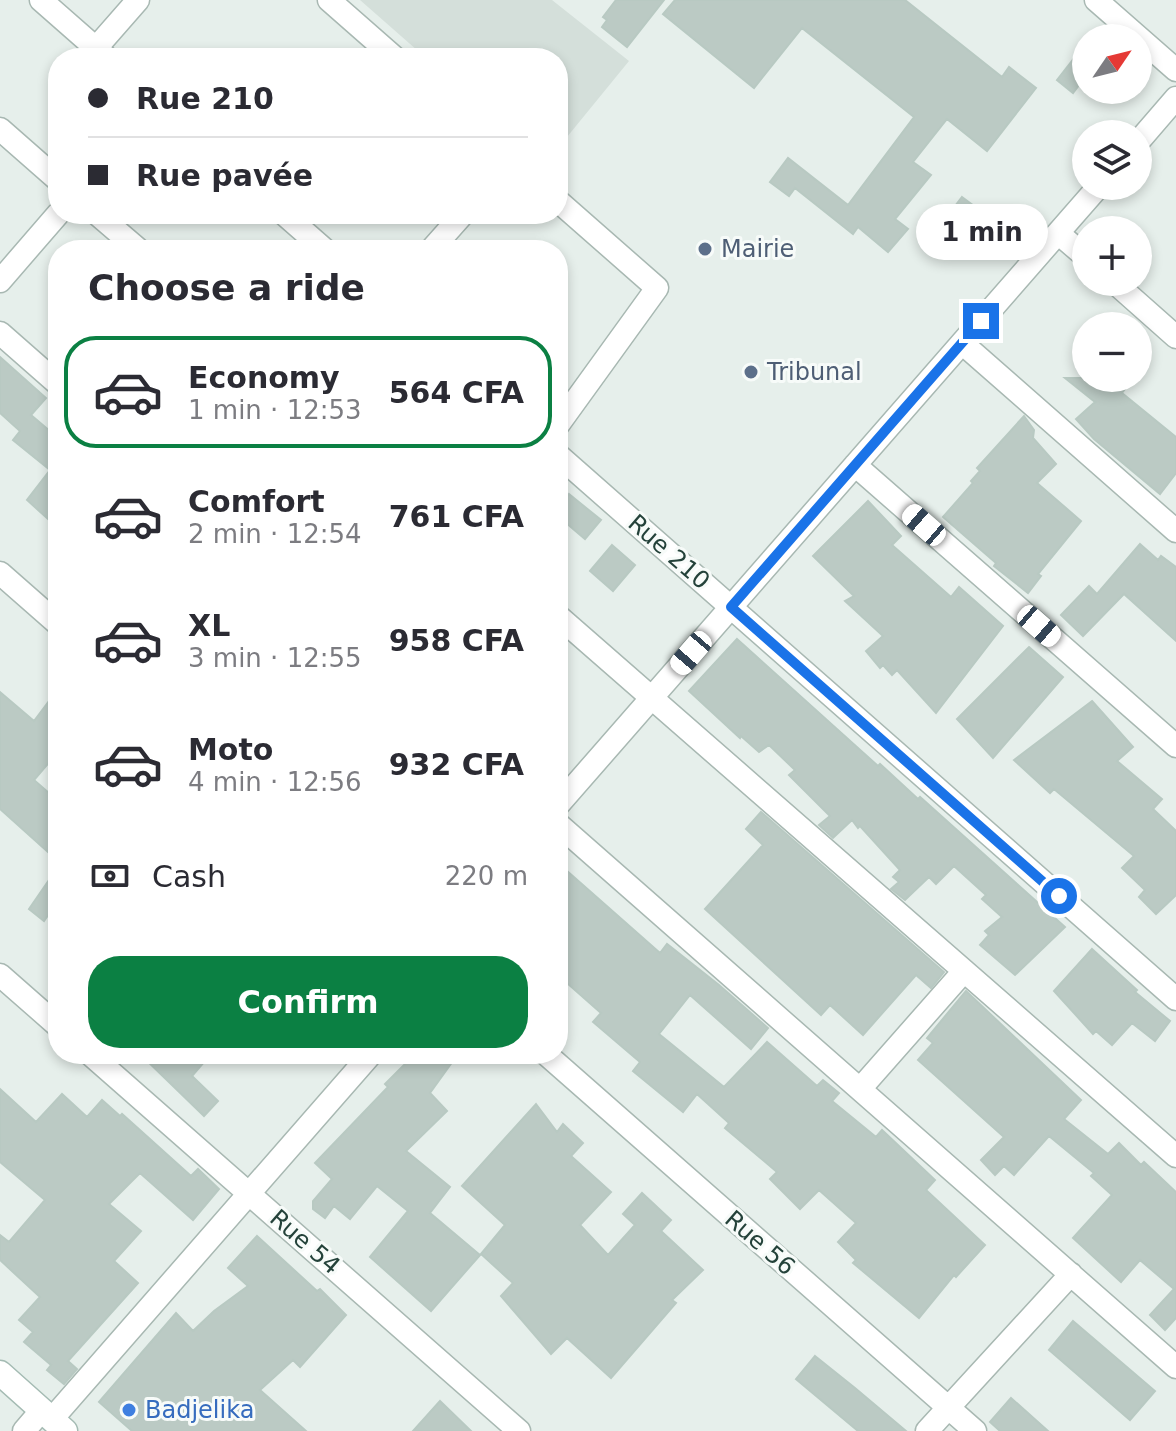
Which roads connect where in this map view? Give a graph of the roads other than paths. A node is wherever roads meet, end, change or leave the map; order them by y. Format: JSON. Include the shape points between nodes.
{"nodes":[{"id":1,"x":41,"y":0,"type":"edge"},
{"id":2,"x":138,"y":0,"type":"edge"},
{"id":3,"x":329,"y":0,"type":"edge"},
{"id":4,"x":1096,"y":0,"type":"edge"},
{"id":5,"x":95,"y":48,"type":"edge"},
{"id":6,"x":104,"y":48,"type":"edge"},
{"id":7,"x":384,"y":48,"type":"edge"},
{"id":8,"x":1176,"y":70,"type":"edge"},
{"id":9,"x":1176,"y":98,"type":"edge"},
{"id":10,"x":1152,"y":126,"type":"edge"},
{"id":11,"x":0,"y":129,"type":"edge"},
{"id":12,"x":48,"y":171,"type":"edge"},
{"id":13,"x":1087,"y":200,"type":"edge"},
{"id":14,"x":568,"y":210,"type":"edge"},
{"id":15,"x":49,"y":224,"type":"edge"},
{"id":16,"x":109,"y":224,"type":"edge"},
{"id":17,"x":295,"y":224,"type":"edge"},
{"id":18,"x":454,"y":224,"type":"edge"},
{"id":19,"x":1058,"y":233,"type":"junction"},
{"id":20,"x":127,"y":240,"type":"edge"},
{"id":21,"x":314,"y":240,"type":"edge"},
{"id":22,"x":440,"y":240,"type":"edge"},
{"id":23,"x":1072,"y":245,"type":"edge"},
{"id":24,"x":0,"y":281,"type":"edge"},
{"id":25,"x":1130,"y":296,"type":"edge"},
{"id":26,"x":0,"y":333,"type":"edge"},
{"id":27,"x":1176,"y":337,"type":"edge"},
{"id":28,"x":962,"y":343,"type":"junction"},
{"id":29,"x":48,"y":375,"type":"edge"},
{"id":30,"x":568,"y":411,"type":"edge"},
{"id":31,"x":568,"y":464,"type":"edge"},
{"id":32,"x":855,"y":465,"type":"junction"},
{"id":33,"x":1176,"y":531,"type":"edge"},
{"id":34,"x":0,"y":573,"type":"edge"},
{"id":35,"x":731,"y":607,"type":"junction"},
{"id":36,"x":48,"y":615,"type":"edge"},
{"id":37,"x":568,"y":625,"type":"edge"},
{"id":38,"x":652,"y":698,"type":"junction"},
{"id":39,"x":1176,"y":746,"type":"edge"},
{"id":40,"x":568,"y":794,"type":"edge"},
{"id":41,"x":568,"y":833,"type":"edge"},
{"id":42,"x":964,"y":971,"type":"junction"},
{"id":43,"x":0,"y":975,"type":"edge"},
{"id":44,"x":1176,"y":999,"type":"edge"},
{"id":45,"x":48,"y":1017,"type":"edge"},
{"id":46,"x":101,"y":1064,"type":"edge"},
{"id":47,"x":362,"y":1064,"type":"edge"},
{"id":48,"x":557,"y":1064,"type":"edge"},
{"id":49,"x":860,"y":1089,"type":"junction"},
{"id":50,"x":1174,"y":1149,"type":"edge"},
{"id":51,"x":249,"y":1194,"type":"junction"},
{"id":52,"x":1071,"y":1274,"type":"junction"},
{"id":53,"x":1176,"y":1367,"type":"edge"},
{"id":54,"x":0,"y":1373,"type":"edge"},
{"id":55,"x":948,"y":1407,"type":"junction"},
{"id":56,"x":53,"y":1420,"type":"edge"},
{"id":57,"x":24,"y":1431,"type":"edge"},
{"id":58,"x":519,"y":1431,"type":"edge"},
{"id":59,"x":927,"y":1431,"type":"edge"},
{"id":60,"x":975,"y":1431,"type":"edge"}],
"edges":[{"from":1,"to":5,"type":"street"},
{"from":2,"to":6,"type":"street"},
{"from":3,"to":7,"type":"street"},
{"from":4,"to":8,"type":"street"},
{"from":9,"to":10,"type":"street"},
{"from":11,"to":12,"type":"street"},
{"from":13,"to":19,"type":"street"},
{"from":14,"to":30,"type":"street","via":[[657,288]]},
{"from":15,"to":24,"type":"street"},
{"from":16,"to":20,"type":"street"},
{"from":17,"to":21,"type":"street"},
{"from":18,"to":22,"type":"street"},
{"from":19,"to":23,"type":"street"},
{"from":19,"to":28,"type":"street"},
{"from":25,"to":27,"type":"street"},
{"from":26,"to":29,"type":"street"},
{"from":28,"to":32,"type":"street"},
{"from":28,"to":33,"type":"street"},
{"from":31,"to":35,"type":"street","name":"Rue 210"},
{"from":32,"to":35,"type":"street"},
{"from":32,"to":39,"type":"street"},
{"from":34,"to":36,"type":"street"},
{"from":35,"to":38,"type":"street"},
{"from":35,"to":44,"type":"street","name":"Rue 210"},
{"from":37,"to":38,"type":"street"},
{"from":38,"to":40,"type":"street"},
{"from":38,"to":42,"type":"street"},
{"from":41,"to":49,"type":"street"},
{"from":42,"to":49,"type":"street"},
{"from":42,"to":50,"type":"street"},
{"from":43,"to":45,"type":"street"},
{"from":46,"to":51,"type":"street","name":"Rue 54"},
{"from":47,"to":51,"type":"street"},
{"from":48,"to":55,"type":"street","name":"Rue 56"},
{"from":49,"to":52,"type":"street"},
{"from":51,"to":56,"type":"street"},
{"from":51,"to":58,"type":"street","name":"Rue 54"},
{"from":52,"to":53,"type":"street"},
{"from":52,"to":55,"type":"street"},
{"from":54,"to":56,"type":"main road"},
{"from":55,"to":59,"type":"street"},
{"from":55,"to":60,"type":"street","name":"Rue 56"},
{"from":56,"to":57,"type":"street"}]}
